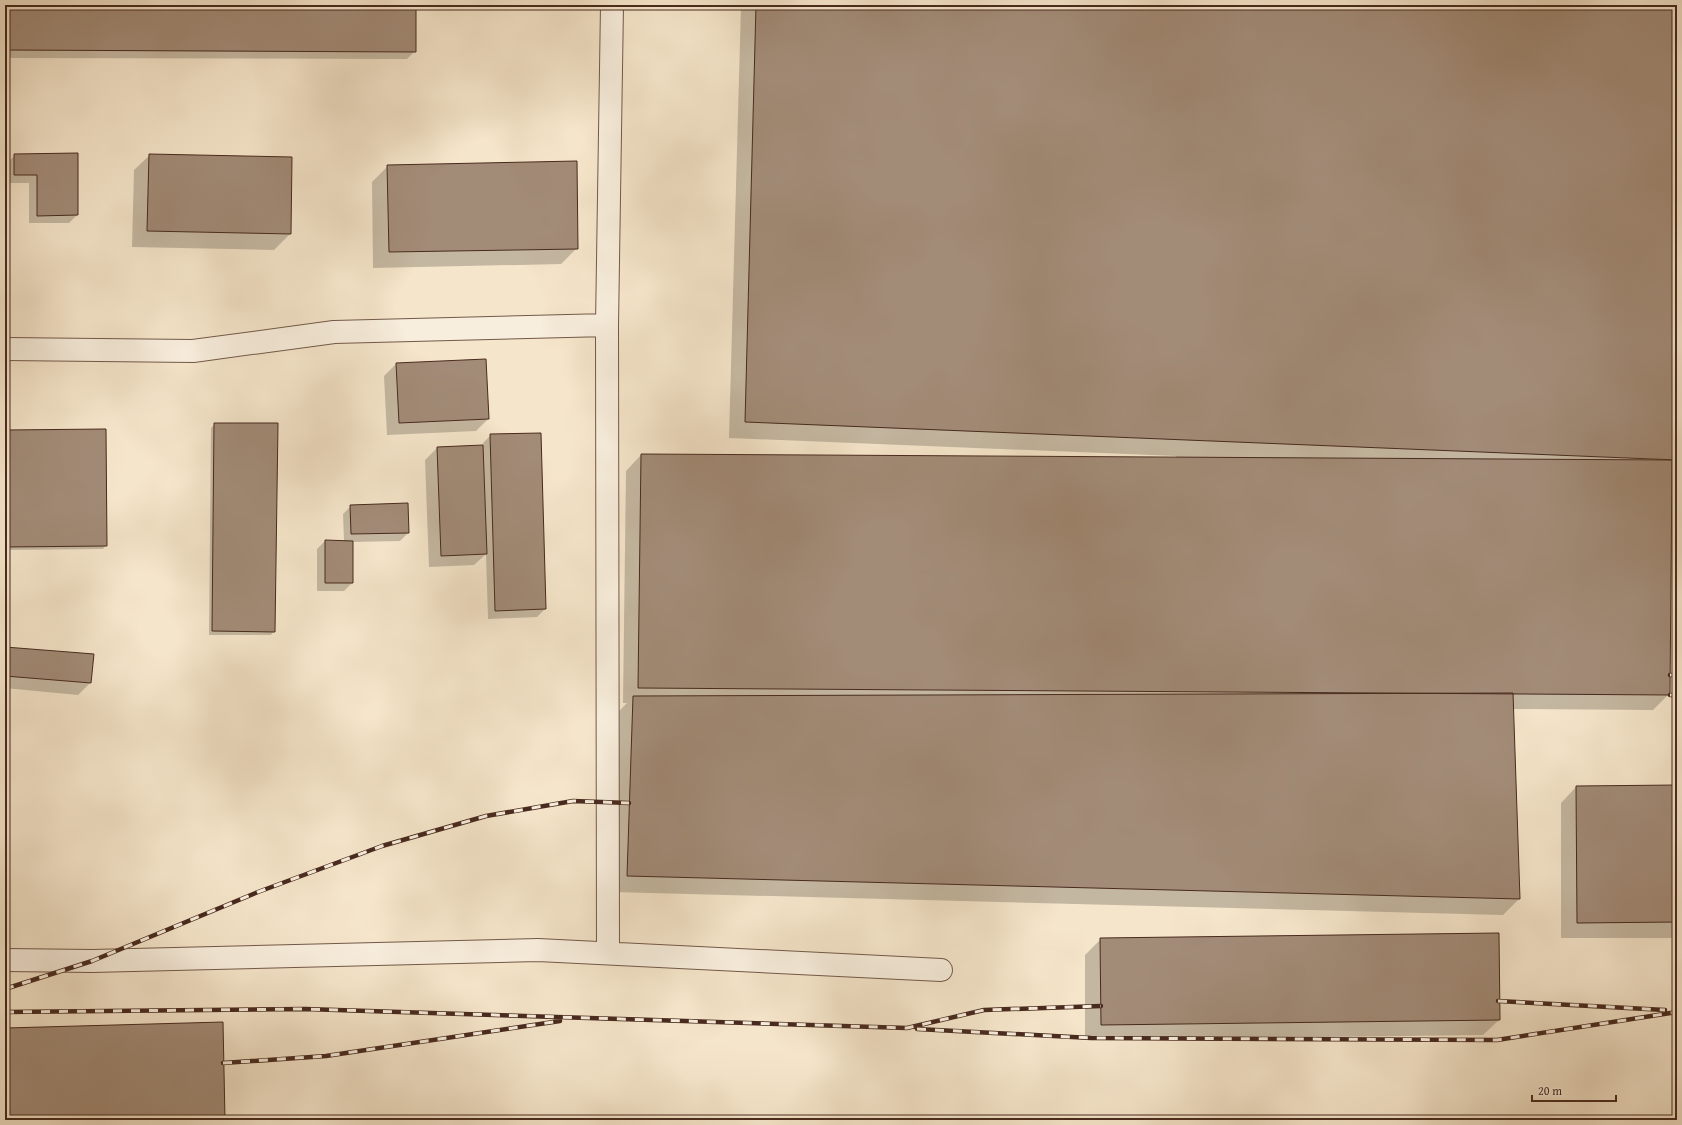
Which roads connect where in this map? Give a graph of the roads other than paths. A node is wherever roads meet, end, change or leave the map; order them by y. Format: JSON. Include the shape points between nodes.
{"nodes":[{"id":1,"x":612,"y":5,"type":"edge"},
{"id":2,"x":607,"y":326,"type":"junction"},
{"id":3,"x":5,"y":349,"type":"edge"},
{"id":4,"x":608,"y":953,"type":"junction"},
{"id":5,"x":5,"y":960,"type":"edge"},
{"id":6,"x":941,"y":970,"type":"dead end"}],
"edges":[{"from":1,"to":2,"type":"lane"},
{"from":2,"to":3,"type":"lane","via":[[334,332],[193,350]]},
{"from":2,"to":4,"type":"lane"},
{"from":4,"to":5,"type":"lane","via":[[538,950],[92,961]]},
{"from":4,"to":6,"type":"lane"}]}
